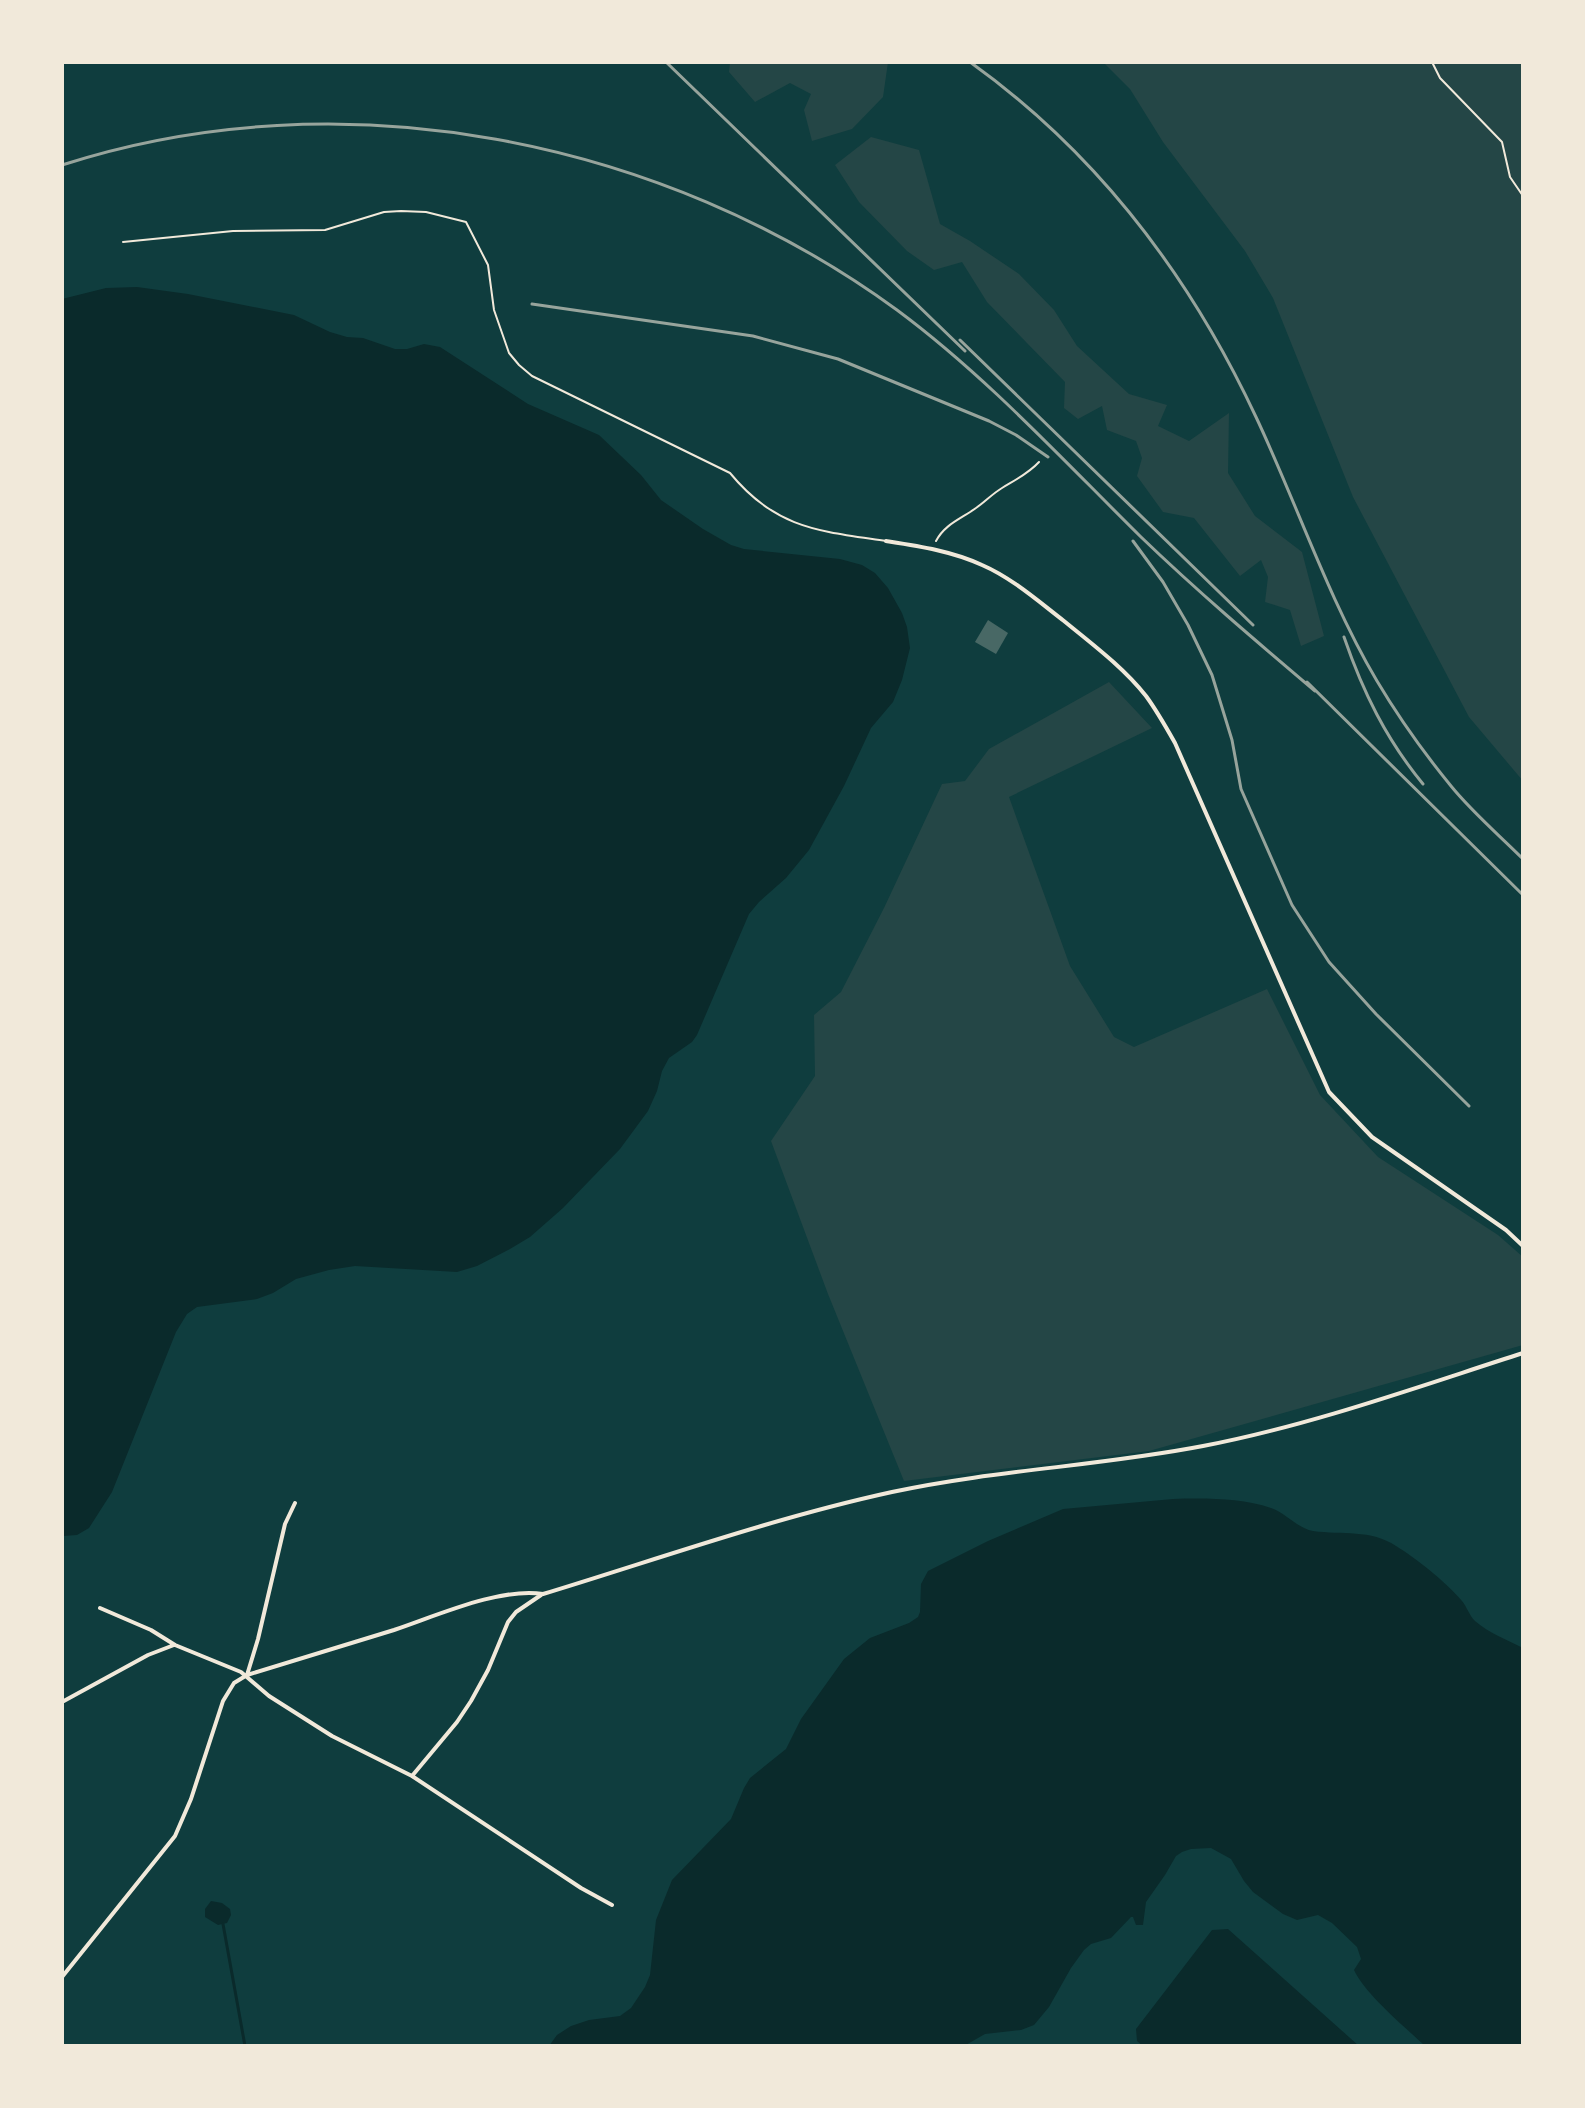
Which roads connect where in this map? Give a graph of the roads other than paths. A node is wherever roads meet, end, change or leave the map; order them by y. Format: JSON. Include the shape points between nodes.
{"nodes":[{"id":1,"x":123,"y":242,"type":"dead end"},
{"id":2,"x":886,"y":541,"type":"joint"},
{"id":3,"x":1523,"y":1246,"type":"edge"},
{"id":4,"x":1523,"y":1353,"type":"edge"},
{"id":5,"x":295,"y":1503,"type":"dead end"},
{"id":6,"x":543,"y":1594,"type":"junction"},
{"id":7,"x":100,"y":1608,"type":"dead end"},
{"id":8,"x":175,"y":1645,"type":"junction"},
{"id":9,"x":247,"y":1675,"type":"junction"},
{"id":10,"x":62,"y":1702,"type":"edge"},
{"id":11,"x":412,"y":1776,"type":"junction"},
{"id":12,"x":612,"y":1905,"type":"dead end"},
{"id":13,"x":62,"y":1977,"type":"edge"}],
"edges":[{"from":1,"to":2,"type":"lane","via":[[233,231],[325,230],[401,211],[466,222],[488,265],[494,310],[509,353],[532,376],[730,473],[747,492],[794,523]]},
{"from":2,"to":3,"type":"street","via":[[983,565],[1093,644],[1143,692],[1175,743],[1329,1092],[1372,1137]]},
{"from":4,"to":6,"type":"street","via":[[1286,1427],[1139,1457],[893,1492]]},
{"from":5,"to":9,"type":"street"},
{"from":6,"to":9,"type":"street","via":[[506,1595]]},
{"from":6,"to":11,"type":"street","via":[[508,1622],[471,1701]]},
{"from":7,"to":8,"type":"street"},
{"from":8,"to":9,"type":"street"},
{"from":8,"to":10,"type":"street"},
{"from":9,"to":11,"type":"street","via":[[269,1696],[332,1736]]},
{"from":9,"to":13,"type":"street","via":[[234,1683],[223,1701],[175,1836]]},
{"from":11,"to":12,"type":"street"}]}
